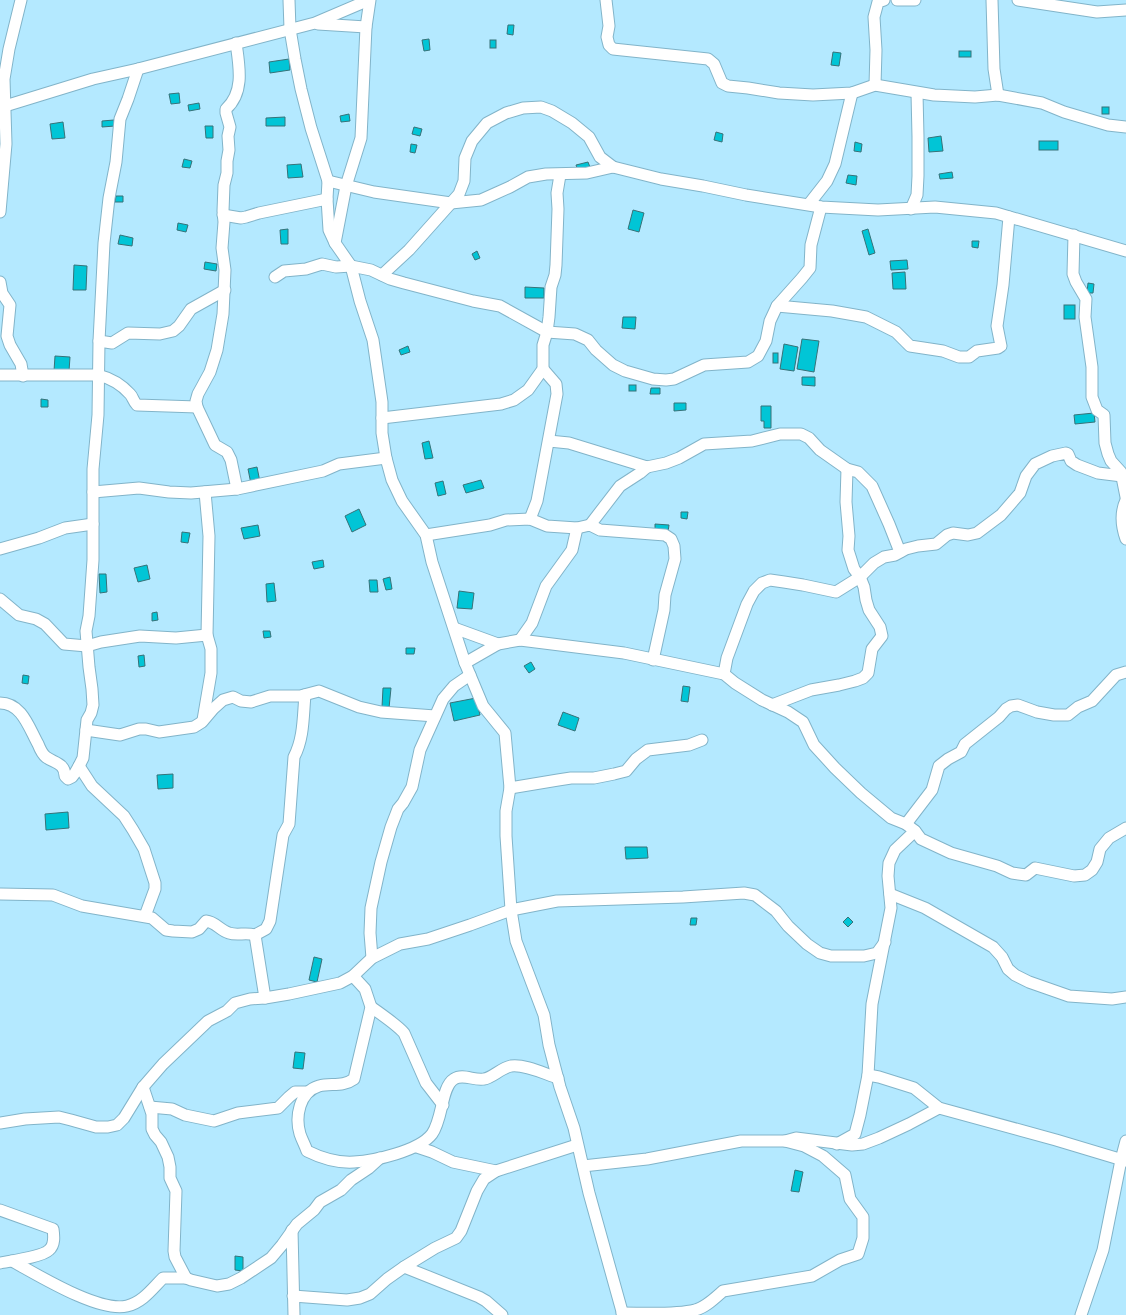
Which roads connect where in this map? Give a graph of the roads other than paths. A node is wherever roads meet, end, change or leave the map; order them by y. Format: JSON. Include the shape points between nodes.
{"nodes":[{"id":1,"x":20,"y":0,"type":"edge"},
{"id":2,"x":288,"y":0,"type":"edge"},
{"id":3,"x":370,"y":0,"type":"edge"},
{"id":4,"x":606,"y":0,"type":"edge"},
{"id":5,"x":897,"y":0,"type":"edge"},
{"id":6,"x":915,"y":0,"type":"edge"},
{"id":7,"x":992,"y":0,"type":"edge"},
{"id":8,"x":1018,"y":0,"type":"edge"},
{"id":9,"x":880,"y":1,"type":"edge"},
{"id":10,"x":1126,"y":10,"type":"edge"},
{"id":11,"x":315,"y":23,"type":"junction"},
{"id":12,"x":366,"y":27,"type":"junction"},
{"id":13,"x":290,"y":29,"type":"junction"},
{"id":14,"x":236,"y":43,"type":"junction"},
{"id":15,"x":138,"y":69,"type":"junction"},
{"id":16,"x":875,"y":85,"type":"junction"},
{"id":17,"x":852,"y":93,"type":"junction"},
{"id":18,"x":917,"y":93,"type":"junction"},
{"id":19,"x":998,"y":95,"type":"junction"},
{"id":20,"x":3,"y":107,"type":"edge"},
{"id":21,"x":1126,"y":127,"type":"edge"},
{"id":22,"x":613,"y":167,"type":"junction"},
{"id":23,"x":560,"y":175,"type":"junction"},
{"id":24,"x":328,"y":181,"type":"junction"},
{"id":25,"x":346,"y":186,"type":"junction"},
{"id":26,"x":327,"y":199,"type":"junction"},
{"id":27,"x":451,"y":203,"type":"junction"},
{"id":28,"x":809,"y":204,"type":"junction"},
{"id":29,"x":821,"y":207,"type":"junction"},
{"id":30,"x":911,"y":209,"type":"junction"},
{"id":31,"x":0,"y":212,"type":"edge"},
{"id":32,"x":223,"y":215,"type":"junction"},
{"id":33,"x":1009,"y":217,"type":"junction"},
{"id":34,"x":1074,"y":235,"type":"junction"},
{"id":35,"x":335,"y":243,"type":"junction"},
{"id":36,"x":1126,"y":251,"type":"edge"},
{"id":37,"x":351,"y":266,"type":"junction"},
{"id":38,"x":382,"y":275,"type":"junction"},
{"id":39,"x":275,"y":276,"type":"dead end"},
{"id":40,"x":0,"y":282,"type":"edge"},
{"id":41,"x":225,"y":290,"type":"junction"},
{"id":42,"x":777,"y":306,"type":"junction"},
{"id":43,"x":547,"y":332,"type":"junction"},
{"id":44,"x":99,"y":341,"type":"junction"},
{"id":45,"x":543,"y":369,"type":"junction"},
{"id":46,"x":0,"y":375,"type":"edge"},
{"id":47,"x":98,"y":375,"type":"junction"},
{"id":48,"x":23,"y":376,"type":"junction"},
{"id":49,"x":197,"y":407,"type":"junction"},
{"id":50,"x":382,"y":418,"type":"junction"},
{"id":51,"x":549,"y":441,"type":"junction"},
{"id":52,"x":386,"y":458,"type":"junction"},
{"id":53,"x":647,"y":467,"type":"junction"},
{"id":54,"x":847,"y":469,"type":"junction"},
{"id":55,"x":1122,"y":476,"type":"junction"},
{"id":56,"x":238,"y":489,"type":"junction"},
{"id":57,"x":93,"y":492,"type":"junction"},
{"id":58,"x":205,"y":492,"type":"junction"},
{"id":59,"x":1126,"y":498,"type":"edge"},
{"id":60,"x":530,"y":518,"type":"junction"},
{"id":61,"x":93,"y":524,"type":"junction"},
{"id":62,"x":590,"y":525,"type":"junction"},
{"id":63,"x":577,"y":528,"type":"junction"},
{"id":64,"x":426,"y":535,"type":"junction"},
{"id":65,"x":1126,"y":538,"type":"edge"},
{"id":66,"x":0,"y":549,"type":"edge"},
{"id":67,"x":900,"y":552,"type":"junction"},
{"id":68,"x":860,"y":577,"type":"junction"},
{"id":69,"x":0,"y":599,"type":"edge"},
{"id":70,"x":454,"y":628,"type":"junction"},
{"id":71,"x":207,"y":635,"type":"junction"},
{"id":72,"x":520,"y":640,"type":"junction"},
{"id":73,"x":498,"y":644,"type":"junction"},
{"id":74,"x":87,"y":646,"type":"junction"},
{"id":75,"x":653,"y":660,"type":"junction"},
{"id":76,"x":465,"y":663,"type":"junction"},
{"id":77,"x":1126,"y":672,"type":"edge"},
{"id":78,"x":724,"y":674,"type":"junction"},
{"id":79,"x":470,"y":675,"type":"junction"},
{"id":80,"x":305,"y":695,"type":"junction"},
{"id":81,"x":0,"y":704,"type":"edge"},
{"id":82,"x":772,"y":705,"type":"junction"},
{"id":83,"x":435,"y":716,"type":"junction"},
{"id":84,"x":202,"y":722,"type":"junction"},
{"id":85,"x":86,"y":730,"type":"junction"},
{"id":86,"x":702,"y":740,"type":"dead end"},
{"id":87,"x":80,"y":766,"type":"junction"},
{"id":88,"x":510,"y":788,"type":"junction"},
{"id":89,"x":911,"y":828,"type":"junction"},
{"id":90,"x":1126,"y":828,"type":"edge"},
{"id":91,"x":890,"y":894,"type":"junction"},
{"id":92,"x":0,"y":895,"type":"edge"},
{"id":93,"x":511,"y":910,"type":"junction"},
{"id":94,"x":145,"y":916,"type":"junction"},
{"id":95,"x":255,"y":935,"type":"junction"},
{"id":96,"x":885,"y":942,"type":"junction"},
{"id":97,"x":372,"y":958,"type":"junction"},
{"id":98,"x":353,"y":976,"type":"junction"},
{"id":99,"x":265,"y":998,"type":"junction"},
{"id":100,"x":1126,"y":998,"type":"edge"},
{"id":101,"x":371,"y":1007,"type":"junction"},
{"id":102,"x":868,"y":1075,"type":"junction"},
{"id":103,"x":558,"y":1078,"type":"junction"},
{"id":104,"x":143,"y":1087,"type":"junction"},
{"id":105,"x":308,"y":1092,"type":"junction"},
{"id":106,"x":443,"y":1105,"type":"junction"},
{"id":107,"x":150,"y":1107,"type":"junction"},
{"id":108,"x":939,"y":1108,"type":"junction"},
{"id":109,"x":0,"y":1123,"type":"edge"},
{"id":110,"x":1126,"y":1140,"type":"edge"},
{"id":111,"x":785,"y":1141,"type":"junction"},
{"id":112,"x":836,"y":1144,"type":"junction"},
{"id":113,"x":577,"y":1145,"type":"junction"},
{"id":114,"x":417,"y":1147,"type":"junction"},
{"id":115,"x":380,"y":1158,"type":"junction"},
{"id":116,"x":1123,"y":1160,"type":"edge"},
{"id":117,"x":583,"y":1166,"type":"junction"},
{"id":118,"x":496,"y":1172,"type":"junction"},
{"id":119,"x":0,"y":1210,"type":"edge"},
{"id":120,"x":292,"y":1230,"type":"junction"},
{"id":121,"x":12,"y":1261,"type":"junction"},
{"id":122,"x":0,"y":1264,"type":"edge"},
{"id":123,"x":404,"y":1267,"type":"junction"},
{"id":124,"x":186,"y":1278,"type":"junction"},
{"id":125,"x":294,"y":1296,"type":"junction"},
{"id":126,"x":622,"y":1314,"type":"edge"},
{"id":127,"x":294,"y":1315,"type":"edge"},
{"id":128,"x":502,"y":1315,"type":"edge"},
{"id":129,"x":1081,"y":1315,"type":"edge"}],
"edges":[{"from":1,"to":20,"type":"street","via":[[4,79]]},
{"from":2,"to":13,"type":"street"},
{"from":3,"to":11,"type":"street"},
{"from":3,"to":12,"type":"street"},
{"from":4,"to":17,"type":"street","via":[[609,26],[607,37],[613,49],[708,59],[714,64],[722,83],[728,86],[786,93]]},
{"from":5,"to":6,"type":"street"},
{"from":7,"to":19,"type":"street","via":[[994,69]]},
{"from":8,"to":10,"type":"street","via":[[1097,12]]},
{"from":9,"to":16,"type":"street","via":[[875,10],[874,22]]},
{"from":11,"to":12,"type":"street"},
{"from":11,"to":13,"type":"street"},
{"from":12,"to":25,"type":"street","via":[[362,138]]},
{"from":13,"to":14,"type":"street"},
{"from":13,"to":24,"type":"street","via":[[294,58],[311,128]]},
{"from":14,"to":15,"type":"street"},
{"from":14,"to":32,"type":"street","via":[[240,71],[237,95],[226,109],[230,127]]},
{"from":15,"to":20,"type":"street","via":[[93,79]]},
{"from":15,"to":44,"type":"street","via":[[120,119],[104,243]]},
{"from":16,"to":17,"type":"street"},
{"from":16,"to":18,"type":"street"},
{"from":17,"to":28,"type":"street","via":[[835,164],[827,181]]},
{"from":18,"to":19,"type":"street","via":[[975,98]]},
{"from":18,"to":30,"type":"street","via":[[918,176],[917,195]]},
{"from":19,"to":21,"type":"street","via":[[1042,103],[1108,125]]},
{"from":20,"to":31,"type":"street","via":[[6,144]]},
{"from":22,"to":23,"type":"street","via":[[588,173]]},
{"from":22,"to":27,"type":"street","via":[[600,157],[589,137],[572,123],[541,106],[523,108],[487,123],[472,141],[465,158],[464,181]]},
{"from":22,"to":28,"type":"street","via":[[661,179]]},
{"from":23,"to":27,"type":"street","via":[[528,177],[481,200]]},
{"from":23,"to":43,"type":"street","via":[[557,193],[556,265]]},
{"from":24,"to":25,"type":"street"},
{"from":24,"to":26,"type":"street"},
{"from":25,"to":27,"type":"street"},
{"from":25,"to":35,"type":"street"},
{"from":26,"to":32,"type":"street","via":[[241,218]]},
{"from":26,"to":35,"type":"street","via":[[329,230]]},
{"from":27,"to":38,"type":"street","via":[[409,250]]},
{"from":28,"to":29,"type":"street"},
{"from":29,"to":30,"type":"street"},
{"from":29,"to":42,"type":"street","via":[[811,245],[810,268]]},
{"from":30,"to":33,"type":"street","via":[[935,207],[996,213]]},
{"from":32,"to":41,"type":"street"},
{"from":33,"to":34,"type":"street"},
{"from":33,"to":42,"type":"street","via":[[997,326],[1001,346],[998,348],[977,351],[969,357],[959,357],[943,351],[910,346],[896,332],[866,317]]},
{"from":34,"to":36,"type":"street"},
{"from":34,"to":55,"type":"street","via":[[1073,274],[1086,299],[1084,317],[1092,367],[1092,397],[1097,410],[1104,415],[1105,438],[1111,462]]},
{"from":35,"to":37,"type":"street"},
{"from":37,"to":38,"type":"street"},
{"from":37,"to":39,"type":"street","via":[[336,267],[322,264],[284,271]]},
{"from":37,"to":50,"type":"street","via":[[373,340]]},
{"from":38,"to":43,"type":"street","via":[[424,289],[500,306]]},
{"from":40,"to":48,"type":"street","via":[[2,293],[10,305],[6,336],[21,364]]},
{"from":41,"to":44,"type":"street","via":[[191,308],[173,331],[160,334],[128,333],[112,343]]},
{"from":41,"to":49,"type":"street","via":[[216,350],[210,372],[198,394]]},
{"from":42,"to":43,"type":"street","via":[[770,320],[766,341],[758,356],[748,362],[704,365],[674,379],[666,380],[625,371],[613,365],[588,340],[575,334]]},
{"from":43,"to":45,"type":"street","via":[[543,345]]},
{"from":44,"to":47,"type":"street"},
{"from":45,"to":50,"type":"street","via":[[528,390],[514,400],[501,404]]},
{"from":45,"to":51,"type":"street","via":[[556,384],[557,394]]},
{"from":46,"to":48,"type":"street"},
{"from":47,"to":48,"type":"street"},
{"from":47,"to":49,"type":"street","via":[[110,379],[127,391],[136,405]]},
{"from":47,"to":57,"type":"street"},
{"from":49,"to":56,"type":"street","via":[[215,445],[227,452]]},
{"from":50,"to":52,"type":"street"},
{"from":51,"to":53,"type":"street","via":[[569,443]]},
{"from":51,"to":60,"type":"street","via":[[537,502]]},
{"from":52,"to":56,"type":"street","via":[[339,464],[323,471]]},
{"from":52,"to":64,"type":"street","via":[[392,480],[402,501]]},
{"from":53,"to":54,"type":"street","via":[[673,461],[704,444],[752,441],[793,433],[809,438],[820,450]]},
{"from":53,"to":62,"type":"street","via":[[620,486]]},
{"from":54,"to":67,"type":"street","via":[[858,472],[872,486]]},
{"from":54,"to":68,"type":"street","via":[[848,550],[854,569]]},
{"from":55,"to":59,"type":"street"},
{"from":55,"to":67,"type":"street","via":[[1098,473],[1077,465],[1066,453],[1052,456],[1035,464],[1026,476],[1020,493],[1001,514],[977,533],[948,534],[936,544]]},
{"from":56,"to":58,"type":"street"},
{"from":57,"to":58,"type":"street","via":[[139,488],[191,494]]},
{"from":57,"to":61,"type":"street"},
{"from":58,"to":71,"type":"street","via":[[209,536]]},
{"from":59,"to":65,"type":"street","via":[[1121,518]]},
{"from":60,"to":63,"type":"street","via":[[548,526]]},
{"from":60,"to":64,"type":"street"},
{"from":61,"to":66,"type":"street","via":[[65,528]]},
{"from":61,"to":74,"type":"street"},
{"from":62,"to":63,"type":"street"},
{"from":62,"to":75,"type":"street","via":[[600,530],[665,535],[671,539],[675,559],[665,595]]},
{"from":63,"to":72,"type":"street","via":[[572,550],[546,586],[532,623]]},
{"from":64,"to":70,"type":"street","via":[[432,562]]},
{"from":67,"to":68,"type":"street","via":[[874,563]]},
{"from":68,"to":78,"type":"street","via":[[836,592],[770,580],[762,583],[747,604]]},
{"from":68,"to":82,"type":"street","via":[[867,604],[880,627],[882,636],[872,649],[868,673],[855,681],[811,690]]},
{"from":69,"to":74,"type":"street","via":[[19,615],[45,624],[64,644]]},
{"from":70,"to":73,"type":"street"},
{"from":70,"to":76,"type":"street"},
{"from":71,"to":74,"type":"street","via":[[176,638],[140,636]]},
{"from":71,"to":84,"type":"street","via":[[211,649],[210,673]]},
{"from":72,"to":73,"type":"street"},
{"from":72,"to":75,"type":"street","via":[[624,653]]},
{"from":73,"to":76,"type":"street"},
{"from":74,"to":85,"type":"street","via":[[93,705],[86,720]]},
{"from":75,"to":78,"type":"street"},
{"from":76,"to":79,"type":"street"},
{"from":77,"to":89,"type":"street","via":[[1116,675],[1092,700],[1068,715],[1037,712],[1018,705],[1006,708],[960,752],[938,766],[932,790]]},
{"from":78,"to":82,"type":"street"},
{"from":79,"to":83,"type":"street","via":[[454,686],[443,699]]},
{"from":79,"to":88,"type":"street","via":[[483,706],[505,733]]},
{"from":80,"to":83,"type":"street","via":[[319,692],[381,712]]},
{"from":80,"to":84,"type":"street","via":[[270,696],[251,702],[233,697],[223,700],[213,708]]},
{"from":80,"to":95,"type":"street","via":[[302,737],[294,757],[289,824],[283,835],[270,921],[266,929]]},
{"from":81,"to":87,"type":"street","via":[[6,703],[19,710],[41,752],[46,758],[61,766],[68,779]]},
{"from":82,"to":89,"type":"street","via":[[803,722],[814,745],[835,768],[891,818]]},
{"from":83,"to":97,"type":"street","via":[[420,750],[412,787],[390,827],[371,908]]},
{"from":84,"to":85,"type":"street","via":[[194,728],[159,732],[139,729],[120,736]]},
{"from":85,"to":87,"type":"street"},
{"from":86,"to":88,"type":"street","via":[[689,745],[648,750],[626,771],[614,774]]},
{"from":87,"to":94,"type":"street","via":[[92,786],[124,816],[144,849],[155,883]]},
{"from":88,"to":93,"type":"street","via":[[506,811],[506,836]]},
{"from":89,"to":90,"type":"street","via":[[921,839],[951,853],[1012,873],[1026,875],[1035,868],[1074,876],[1085,875],[1092,870],[1100,849],[1109,838]]},
{"from":89,"to":91,"type":"street","via":[[889,863]]},
{"from":91,"to":96,"type":"street","via":[[892,908]]},
{"from":91,"to":100,"type":"street","via":[[925,908],[993,947],[1008,969],[1029,982],[1069,996]]},
{"from":92,"to":94,"type":"street","via":[[53,895],[82,906]]},
{"from":93,"to":96,"type":"street","via":[[557,901],[744,893],[755,895],[776,911],[788,926],[820,953],[831,956],[877,954]]},
{"from":93,"to":97,"type":"street","via":[[428,939],[400,944]]},
{"from":93,"to":103,"type":"street","via":[[516,941],[544,1014]]},
{"from":94,"to":95,"type":"street","via":[[152,918],[166,930],[192,932],[206,921],[230,934]]},
{"from":95,"to":99,"type":"street"},
{"from":96,"to":102,"type":"street","via":[[872,1004]]},
{"from":97,"to":98,"type":"street"},
{"from":98,"to":99,"type":"street","via":[[317,988]]},
{"from":98,"to":101,"type":"street","via":[[365,989]]},
{"from":99,"to":104,"type":"street","via":[[235,1003],[208,1022],[163,1064]]},
{"from":101,"to":105,"type":"street","via":[[354,1079],[348,1084],[320,1086]]},
{"from":101,"to":106,"type":"street","via":[[404,1033],[421,1074]]},
{"from":102,"to":108,"type":"street","via":[[914,1088]]},
{"from":102,"to":112,"type":"street","via":[[855,1134]]},
{"from":103,"to":106,"type":"street","via":[[530,1068],[511,1066],[484,1079],[462,1076],[454,1079],[446,1087]]},
{"from":103,"to":113,"type":"street"},
{"from":104,"to":107,"type":"street"},
{"from":104,"to":109,"type":"street","via":[[117,1125],[96,1127],[59,1117]]},
{"from":105,"to":107,"type":"street","via":[[295,1092],[278,1108],[238,1113],[214,1121],[185,1115],[172,1109]]},
{"from":105,"to":115,"type":"street","via":[[303,1097],[299,1113],[300,1132],[307,1151],[322,1158],[353,1162]]},
{"from":106,"to":114,"type":"street","via":[[432,1134]]},
{"from":107,"to":124,"type":"street","via":[[152,1129],[168,1157],[170,1178],[176,1191],[174,1252]]},
{"from":108,"to":112,"type":"street","via":[[874,1140],[852,1145]]},
{"from":108,"to":116,"type":"street"},
{"from":110,"to":116,"type":"street"},
{"from":111,"to":112,"type":"street","via":[[796,1138]]},
{"from":111,"to":117,"type":"street","via":[[741,1141],[647,1159]]},
{"from":111,"to":126,"type":"street","via":[[804,1146],[823,1156],[845,1175],[850,1199],[864,1216],[863,1238],[858,1254],[840,1260],[812,1276],[723,1291],[696,1310]]},
{"from":113,"to":117,"type":"street"},
{"from":113,"to":118,"type":"street"},
{"from":114,"to":115,"type":"street"},
{"from":114,"to":118,"type":"street","via":[[453,1162]]},
{"from":115,"to":120,"type":"street","via":[[341,1190],[320,1202]]},
{"from":116,"to":129,"type":"street","via":[[1103,1250]]},
{"from":117,"to":126,"type":"street"},
{"from":118,"to":123,"type":"street","via":[[484,1179],[456,1238]]},
{"from":119,"to":121,"type":"street","via":[[53,1229],[53,1244],[49,1251]]},
{"from":120,"to":124,"type":"street","via":[[271,1258],[229,1284],[217,1286]]},
{"from":120,"to":125,"type":"street"},
{"from":121,"to":122,"type":"street"},
{"from":121,"to":124,"type":"street","via":[[85,1298],[110,1306],[127,1306],[144,1298],[163,1278]]},
{"from":123,"to":125,"type":"street","via":[[370,1294],[360,1298],[347,1300]]},
{"from":123,"to":128,"type":"street","via":[[480,1297]]},
{"from":125,"to":127,"type":"street"}]}
